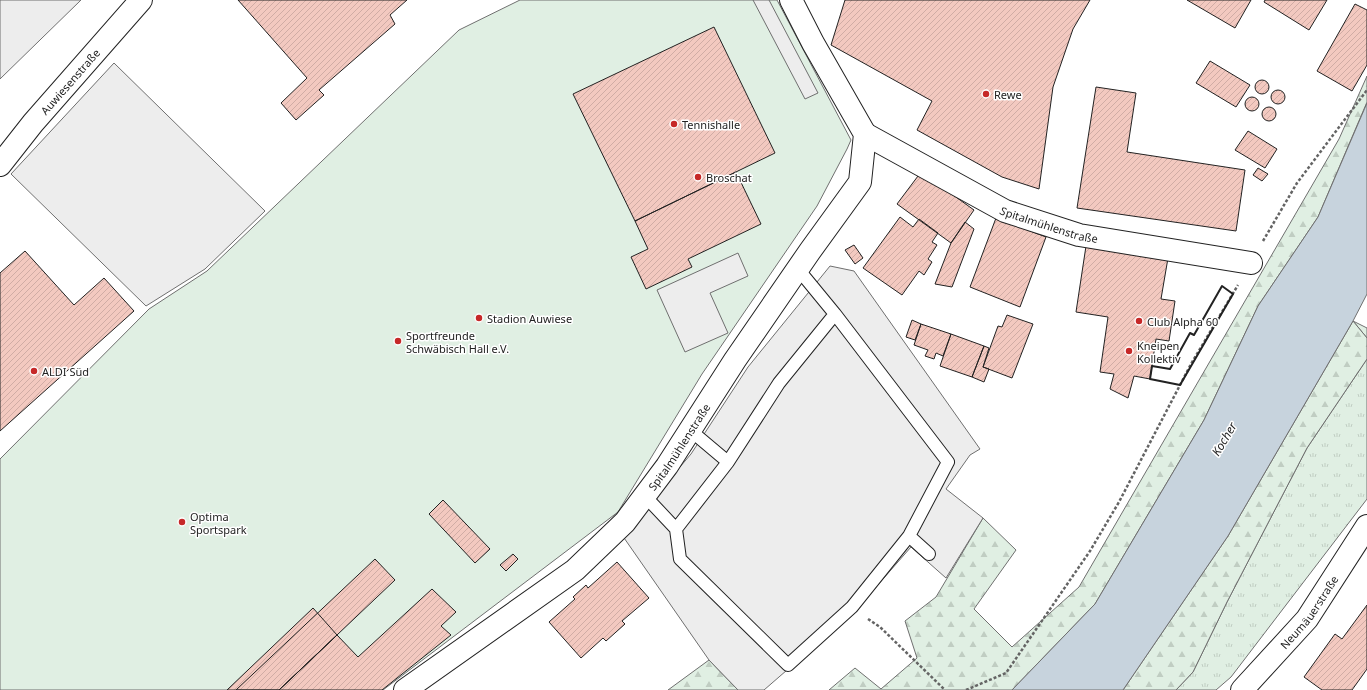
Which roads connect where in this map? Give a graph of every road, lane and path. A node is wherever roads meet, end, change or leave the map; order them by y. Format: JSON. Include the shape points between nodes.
{"nodes":[{"id":1,"x":141,"y":0,"type":"edge"},
{"id":2,"x":791,"y":0,"type":"edge"},
{"id":3,"x":1367,"y":90,"type":"edge"},
{"id":4,"x":865,"y":134,"type":"junction"},
{"id":5,"x":0,"y":165,"type":"edge"},
{"id":6,"x":1251,"y":263,"type":"junction"},
{"id":7,"x":798,"y":269,"type":"junction"},
{"id":8,"x":835,"y":314,"type":"junction"},
{"id":9,"x":690,"y":430,"type":"junction"},
{"id":10,"x":728,"y":462,"type":"junction"},
{"id":11,"x":645,"y":496,"type":"junction"},
{"id":12,"x":1367,"y":526,"type":"edge"},
{"id":13,"x":676,"y":529,"type":"junction"},
{"id":14,"x":909,"y":536,"type":"junction"},
{"id":15,"x":929,"y":554,"type":"dead end"},
{"id":16,"x":852,"y":607,"type":"junction"},
{"id":17,"x":405,"y":690,"type":"edge"},
{"id":18,"x":945,"y":690,"type":"edge"},
{"id":19,"x":966,"y":690,"type":"edge"},
{"id":20,"x":1242,"y":690,"type":"edge"}],
"edges":[{"from":1,"to":5,"type":"street","name":"Auwiesenstraße","via":[[33,123]]},
{"from":2,"to":4,"type":"street"},
{"from":3,"to":6,"type":"path","via":[[1297,183]]},
{"from":4,"to":6,"type":"street","name":"Spitalmühlenstraße","via":[[1006,212],[1079,235]]},
{"from":4,"to":7,"type":"street","name":"Spitalmühlenstraße","via":[[860,182]]},
{"from":6,"to":19,"type":"path","via":[[1191,364],[1119,502],[1090,551],[1006,672]]},
{"from":7,"to":8,"type":"lane"},
{"from":7,"to":9,"type":"street","name":"Spitalmühlenstraße"},
{"from":8,"to":10,"type":"lane","via":[[779,383]]},
{"from":8,"to":14,"type":"lane","via":[[948,462]]},
{"from":9,"to":10,"type":"lane"},
{"from":9,"to":11,"type":"street","name":"Spitalmühlenstraße"},
{"from":10,"to":13,"type":"lane"},
{"from":11,"to":13,"type":"lane"},
{"from":11,"to":17,"type":"street","name":"Spitalmühlenstraße","via":[[625,522],[575,570]]},
{"from":12,"to":20,"type":"street","name":"Neumäuerstraße","via":[[1307,619]]},
{"from":13,"to":16,"type":"lane","via":[[680,559],[788,664]]},
{"from":14,"to":15,"type":"lane"},
{"from":14,"to":16,"type":"lane"},
{"from":16,"to":18,"type":"path","via":[[880,628]]}]}
